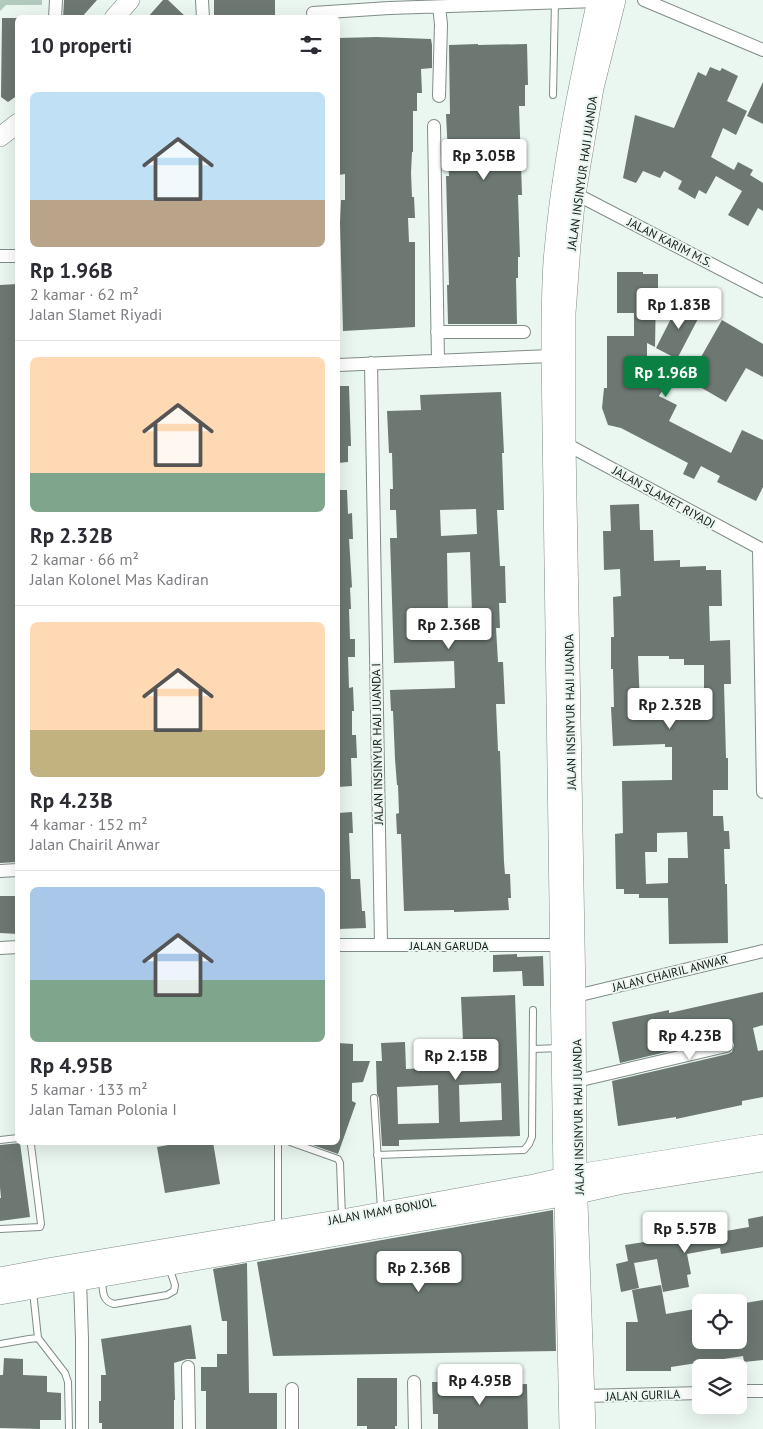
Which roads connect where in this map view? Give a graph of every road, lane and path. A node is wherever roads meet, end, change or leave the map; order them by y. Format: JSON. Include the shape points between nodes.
{"nodes":[{"id":1,"x":56,"y":0,"type":"edge"},
{"id":2,"x":130,"y":0,"type":"edge"},
{"id":3,"x":202,"y":0,"type":"edge"},
{"id":4,"x":592,"y":0,"type":"edge"},
{"id":5,"x":616,"y":0,"type":"edge"},
{"id":6,"x":644,"y":0,"type":"edge"},
{"id":7,"x":555,"y":2,"type":"junction"},
{"id":8,"x":438,"y":7,"type":"junction"},
{"id":9,"x":313,"y":10,"type":"edge"},
{"id":10,"x":55,"y":15,"type":"edge"},
{"id":11,"x":117,"y":15,"type":"edge"},
{"id":12,"x":203,"y":15,"type":"edge"},
{"id":13,"x":763,"y":50,"type":"edge"},
{"id":14,"x":553,"y":95,"type":"dead end"},
{"id":15,"x":439,"y":96,"type":"dead end"},
{"id":16,"x":15,"y":125,"type":"edge"},
{"id":17,"x":434,"y":126,"type":"dead end"},
{"id":18,"x":0,"y":137,"type":"edge"},
{"id":19,"x":576,"y":194,"type":"junction"},
{"id":20,"x":0,"y":256,"type":"edge"},
{"id":21,"x":15,"y":256,"type":"edge"},
{"id":22,"x":763,"y":290,"type":"edge"},
{"id":23,"x":437,"y":332,"type":"junction"},
{"id":24,"x":524,"y":332,"type":"dead end"},
{"id":25,"x":550,"y":356,"type":"junction"},
{"id":26,"x":438,"y":361,"type":"junction"},
{"id":27,"x":371,"y":363,"type":"junction"},
{"id":28,"x":340,"y":365,"type":"edge"},
{"id":29,"x":566,"y":444,"type":"junction"},
{"id":30,"x":761,"y":550,"type":"edge"},
{"id":31,"x":763,"y":792,"type":"edge"},
{"id":32,"x":0,"y":870,"type":"edge"},
{"id":33,"x":15,"y":870,"type":"edge"},
{"id":34,"x":340,"y":945,"type":"edge"},
{"id":35,"x":381,"y":945,"type":"junction"},
{"id":36,"x":560,"y":945,"type":"junction"},
{"id":37,"x":0,"y":948,"type":"edge"},
{"id":38,"x":15,"y":948,"type":"edge"},
{"id":39,"x":763,"y":951,"type":"edge"},
{"id":40,"x":576,"y":996,"type":"junction"},
{"id":41,"x":533,"y":1010,"type":"dead end"},
{"id":42,"x":726,"y":1046,"type":"dead end"},
{"id":43,"x":561,"y":1048,"type":"junction"},
{"id":44,"x":532,"y":1049,"type":"junction"},
{"id":45,"x":577,"y":1081,"type":"junction"},
{"id":46,"x":374,"y":1098,"type":"dead end"},
{"id":47,"x":15,"y":1138,"type":"edge"},
{"id":48,"x":0,"y":1140,"type":"edge"},
{"id":49,"x":763,"y":1144,"type":"edge"},
{"id":50,"x":31,"y":1145,"type":"edge"},
{"id":51,"x":278,"y":1145,"type":"edge"},
{"id":52,"x":298,"y":1145,"type":"edge"},
{"id":53,"x":377,"y":1155,"type":"junction"},
{"id":54,"x":763,"y":1162,"type":"edge"},
{"id":55,"x":570,"y":1176,"type":"junction"},
{"id":56,"x":571,"y":1195,"type":"junction"},
{"id":57,"x":382,"y":1220,"type":"junction"},
{"id":58,"x":343,"y":1227,"type":"junction"},
{"id":59,"x":0,"y":1229,"type":"edge"},
{"id":60,"x":278,"y":1229,"type":"junction"},
{"id":61,"x":238,"y":1245,"type":"junction"},
{"id":62,"x":156,"y":1262,"type":"junction"},
{"id":63,"x":102,"y":1277,"type":"junction"},
{"id":64,"x":0,"y":1279,"type":"edge"},
{"id":65,"x":80,"y":1280,"type":"junction"},
{"id":66,"x":33,"y":1290,"type":"junction"},
{"id":67,"x":38,"y":1338,"type":"junction"},
{"id":68,"x":0,"y":1344,"type":"edge"},
{"id":69,"x":188,"y":1367,"type":"dead end"},
{"id":70,"x":414,"y":1382,"type":"dead end"},
{"id":71,"x":292,"y":1389,"type":"dead end"},
{"id":72,"x":763,"y":1390,"type":"edge"},
{"id":73,"x":747,"y":1391,"type":"edge"},
{"id":74,"x":692,"y":1393,"type":"edge"},
{"id":75,"x":585,"y":1396,"type":"junction"},
{"id":76,"x":69,"y":1429,"type":"edge"},
{"id":77,"x":82,"y":1429,"type":"edge"},
{"id":78,"x":189,"y":1429,"type":"edge"},
{"id":79,"x":292,"y":1429,"type":"edge"},
{"id":80,"x":415,"y":1429,"type":"edge"},
{"id":81,"x":569,"y":1429,"type":"edge"},
{"id":82,"x":586,"y":1429,"type":"edge"}],
"edges":[{"from":1,"to":10,"type":"street"},
{"from":2,"to":11,"type":"main road"},
{"from":3,"to":12,"type":"street"},
{"from":4,"to":7,"type":"street"},
{"from":4,"to":25,"type":"main road","name":"JALAN INSINYUR HAJI JUANDA","via":[[559,210],[553,262]]},
{"from":5,"to":19,"type":"main road","name":"JALAN INSINYUR HAJI JUANDA","via":[[594,88]]},
{"from":6,"to":13,"type":"street"},
{"from":7,"to":8,"type":"street"},
{"from":7,"to":14,"type":"lane"},
{"from":8,"to":9,"type":"street"},
{"from":8,"to":15,"type":"street","via":[[441,24]]},
{"from":16,"to":18,"type":"main road"},
{"from":17,"to":23,"type":"street"},
{"from":19,"to":22,"type":"street","name":"JALAN KARIM M.S."},
{"from":19,"to":29,"type":"main road","name":"JALAN INSINYUR HAJI JUANDA","via":[[566,313]]},
{"from":20,"to":21,"type":"street"},
{"from":23,"to":24,"type":"street"},
{"from":23,"to":26,"type":"street"},
{"from":25,"to":26,"type":"street"},
{"from":25,"to":36,"type":"main road","name":"JALAN INSINYUR HAJI JUANDA"},
{"from":26,"to":27,"type":"street"},
{"from":27,"to":28,"type":"street"},
{"from":27,"to":35,"type":"street","name":"JALAN INSINYUR HAJI JUANDA I"},
{"from":29,"to":30,"type":"street","name":"JALAN SLAMET RIYADI"},
{"from":29,"to":40,"type":"main road","name":"JALAN INSINYUR HAJI JUANDA"},
{"from":30,"to":31,"type":"street"},
{"from":32,"to":33,"type":"street"},
{"from":34,"to":35,"type":"street","name":"JALAN GARUDA"},
{"from":35,"to":36,"type":"street","name":"JALAN GARUDA"},
{"from":36,"to":43,"type":"main road","name":"JALAN INSINYUR HAJI JUANDA"},
{"from":37,"to":38,"type":"street"},
{"from":39,"to":40,"type":"street","name":"JALAN CHAIRIL ANWAR"},
{"from":40,"to":45,"type":"main road","name":"JALAN INSINYUR HAJI JUANDA"},
{"from":41,"to":44,"type":"lane"},
{"from":42,"to":45,"type":"street"},
{"from":43,"to":44,"type":"lane"},
{"from":43,"to":55,"type":"main road","name":"JALAN INSINYUR HAJI JUANDA"},
{"from":44,"to":53,"type":"lane","via":[[532,1137],[524,1150]]},
{"from":45,"to":55,"type":"main road","name":"JALAN INSINYUR HAJI JUANDA"},
{"from":46,"to":53,"type":"lane"},
{"from":47,"to":48,"type":"lane"},
{"from":49,"to":55,"type":"main road","name":"JALAN IMAM BONJOL"},
{"from":50,"to":59,"type":"lane","via":[[42,1224],[40,1227]]},
{"from":51,"to":60,"type":"lane"},
{"from":52,"to":58,"type":"lane","via":[[338,1159]]},
{"from":53,"to":57,"type":"lane"},
{"from":54,"to":56,"type":"main road","name":"JALAN IMAM BONJOL"},
{"from":55,"to":56,"type":"main road","name":"JALAN INSINYUR HAJI JUANDA"},
{"from":55,"to":57,"type":"main road","name":"JALAN IMAM BONJOL"},
{"from":56,"to":57,"type":"main road","name":"JALAN IMAM BONJOL"},
{"from":56,"to":75,"type":"main road","name":"JALAN INSINYUR HAJI JUANDA"},
{"from":56,"to":81,"type":"main road","name":"JALAN INSINYUR HAJI JUANDA"},
{"from":57,"to":58,"type":"main road","name":"JALAN IMAM BONJOL"},
{"from":58,"to":60,"type":"main road","name":"JALAN IMAM BONJOL"},
{"from":58,"to":61,"type":"main road","name":"JALAN IMAM BONJOL"},
{"from":60,"to":61,"type":"main road","name":"JALAN IMAM BONJOL"},
{"from":61,"to":62,"type":"main road","name":"JALAN IMAM BONJOL"},
{"from":61,"to":62,"type":"main road","name":"JALAN IMAM BONJOL"},
{"from":62,"to":63,"type":"main road","name":"JALAN IMAM BONJOL"},
{"from":62,"to":63,"type":"lane","via":[[175,1285],[167,1296],[108,1303]]},
{"from":62,"to":64,"type":"main road","name":"JALAN IMAM BONJOL"},
{"from":63,"to":65,"type":"main road","name":"JALAN IMAM BONJOL"},
{"from":64,"to":66,"type":"main road","name":"JALAN IMAM BONJOL"},
{"from":65,"to":66,"type":"main road","name":"JALAN IMAM BONJOL"},
{"from":65,"to":77,"type":"street"},
{"from":66,"to":67,"type":"lane"},
{"from":67,"to":68,"type":"lane"},
{"from":67,"to":76,"type":"lane","via":[[65,1373]]},
{"from":69,"to":78,"type":"street"},
{"from":70,"to":80,"type":"street"},
{"from":71,"to":79,"type":"street"},
{"from":72,"to":73,"type":"street"},
{"from":74,"to":75,"type":"street","name":"JALAN GURILA"},
{"from":75,"to":82,"type":"main road","name":"JALAN INSINYUR HAJI JUANDA"}]}
